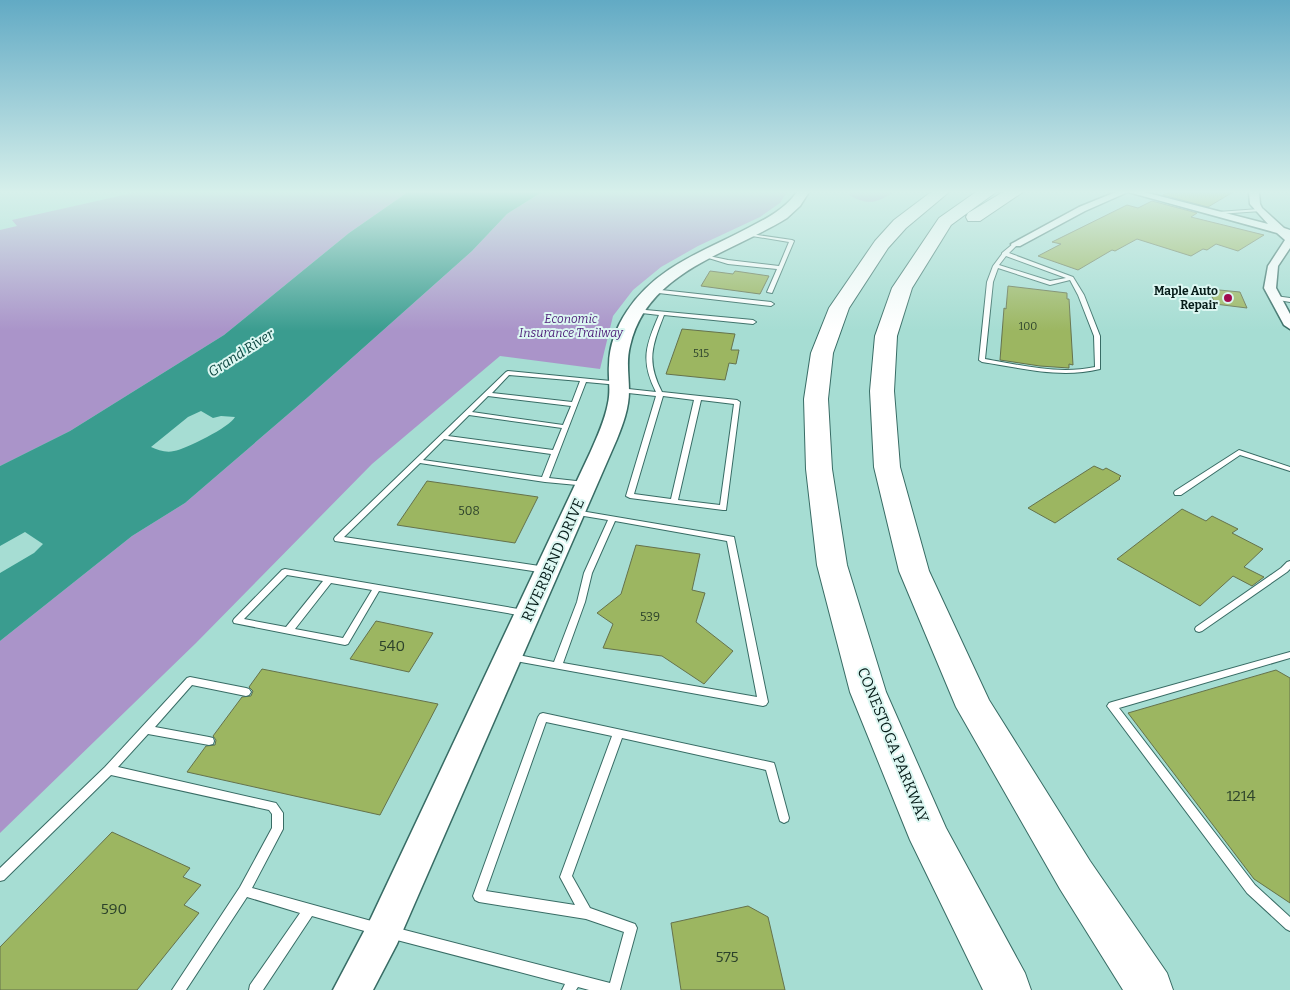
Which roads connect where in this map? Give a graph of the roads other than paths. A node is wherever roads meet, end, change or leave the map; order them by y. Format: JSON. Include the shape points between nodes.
{"nodes":[{"id":1,"x":738,"y":238,"type":"edge"},
{"id":2,"x":774,"y":238,"type":"edge"},
{"id":3,"x":887,"y":238,"type":"edge"},
{"id":4,"x":934,"y":238,"type":"edge"},
{"id":5,"x":944,"y":238,"type":"edge"},
{"id":6,"x":1027,"y":238,"type":"edge"},
{"id":7,"x":1288,"y":238,"type":"edge"},
{"id":8,"x":1016,"y":244,"type":"joint"},
{"id":9,"x":927,"y":248,"type":"junction"},
{"id":10,"x":1004,"y":253,"type":"junction"},
{"id":11,"x":704,"y":256,"type":"junction"},
{"id":12,"x":996,"y":266,"type":"junction"},
{"id":13,"x":780,"y":268,"type":"junction"},
{"id":14,"x":1071,"y":278,"type":"junction"},
{"id":15,"x":770,"y":292,"type":"dead end"},
{"id":16,"x":1275,"y":298,"type":"junction"},
{"id":17,"x":1290,"y":300,"type":"edge"},
{"id":18,"x":643,"y":301,"type":"junction"},
{"id":19,"x":771,"y":304,"type":"dead end"},
{"id":20,"x":662,"y":314,"type":"junction"},
{"id":21,"x":753,"y":322,"type":"dead end"},
{"id":22,"x":1290,"y":325,"type":"edge"},
{"id":23,"x":584,"y":380,"type":"junction"},
{"id":24,"x":619,"y":386,"type":"junction"},
{"id":25,"x":487,"y":394,"type":"junction"},
{"id":26,"x":660,"y":394,"type":"junction"},
{"id":27,"x":698,"y":398,"type":"junction"},
{"id":28,"x":574,"y":404,"type":"junction"},
{"id":29,"x":467,"y":413,"type":"junction"},
{"id":30,"x":566,"y":427,"type":"junction"},
{"id":31,"x":442,"y":437,"type":"junction"},
{"id":32,"x":556,"y":453,"type":"junction"},
{"id":33,"x":418,"y":461,"type":"junction"},
{"id":34,"x":1290,"y":469,"type":"edge"},
{"id":35,"x":545,"y":480,"type":"junction"},
{"id":36,"x":588,"y":484,"type":"junction"},
{"id":37,"x":1178,"y":492,"type":"dead end"},
{"id":38,"x":674,"y":502,"type":"junction"},
{"id":39,"x":575,"y":512,"type":"junction"},
{"id":40,"x":613,"y":518,"type":"junction"},
{"id":41,"x":1288,"y":568,"type":"edge"},
{"id":42,"x":548,"y":570,"type":"junction"},
{"id":43,"x":329,"y":580,"type":"junction"},
{"id":44,"x":377,"y":588,"type":"junction"},
{"id":45,"x":528,"y":614,"type":"junction"},
{"id":46,"x":1200,"y":629,"type":"dead end"},
{"id":47,"x":288,"y":631,"type":"junction"},
{"id":48,"x":1290,"y":655,"type":"edge"},
{"id":49,"x":509,"y":657,"type":"junction"},
{"id":50,"x":558,"y":666,"type":"junction"},
{"id":51,"x":246,"y":692,"type":"dead end"},
{"id":52,"x":146,"y":729,"type":"junction"},
{"id":53,"x":618,"y":734,"type":"junction"},
{"id":54,"x":209,"y":742,"type":"dead end"},
{"id":55,"x":109,"y":770,"type":"junction"},
{"id":56,"x":784,"y":818,"type":"dead end"},
{"id":57,"x":0,"y":876,"type":"edge"},
{"id":58,"x":244,"y":891,"type":"junction"},
{"id":59,"x":309,"y":910,"type":"junction"},
{"id":60,"x":586,"y":913,"type":"junction"},
{"id":61,"x":1290,"y":925,"type":"edge"},
{"id":62,"x":384,"y":931,"type":"junction"},
{"id":63,"x":572,"y":985,"type":"edge"},
{"id":64,"x":178,"y":990,"type":"edge"},
{"id":65,"x":255,"y":990,"type":"edge"},
{"id":66,"x":352,"y":990,"type":"edge"},
{"id":67,"x":614,"y":990,"type":"edge"},
{"id":68,"x":1008,"y":990,"type":"edge"},
{"id":69,"x":1150,"y":990,"type":"edge"}],
"edges":[{"from":1,"to":11,"type":"street","name":"RIVERBEND DRIVE"},
{"from":2,"to":13,"type":"lane","via":[[792,241]]},
{"from":3,"to":68,"type":"highway","name":"CONESTOGA PARKWAY","via":[[839,308],[822,354],[816,399],[819,468],[832,565],[868,692],[931,840]]},
{"from":4,"to":9,"type":"highway"},
{"from":5,"to":9,"type":"highway"},
{"from":6,"to":8,"type":"street"},
{"from":7,"to":16,"type":"street","via":[[1290,240],[1273,266],[1270,288]]},
{"from":8,"to":10,"type":"lane"},
{"from":9,"to":69,"type":"highway","via":[[902,288],[886,336],[882,391],[887,466],[914,571],[974,707],[1075,875]]},
{"from":10,"to":12,"type":"lane"},
{"from":10,"to":14,"type":"lane"},
{"from":11,"to":13,"type":"lane"},
{"from":11,"to":18,"type":"street","name":"RIVERBEND DRIVE","via":[[669,276]]},
{"from":12,"to":14,"type":"lane","via":[[1050,283]]},
{"from":12,"to":14,"type":"lane","via":[[990,282],[982,360],[1056,371],[1084,372],[1098,368],[1097,336]]},
{"from":13,"to":15,"type":"lane"},
{"from":16,"to":17,"type":"lane"},
{"from":16,"to":22,"type":"street"},
{"from":18,"to":19,"type":"lane"},
{"from":18,"to":20,"type":"lane"},
{"from":18,"to":24,"type":"street","name":"RIVERBEND DRIVE","via":[[624,336],[618,361]]},
{"from":20,"to":21,"type":"lane"},
{"from":20,"to":26,"type":"lane","via":[[650,349],[648,370]]},
{"from":23,"to":24,"type":"lane"},
{"from":23,"to":25,"type":"lane","via":[[508,373]]},
{"from":23,"to":28,"type":"lane"},
{"from":24,"to":26,"type":"lane"},
{"from":24,"to":36,"type":"street","name":"RIVERBEND DRIVE","via":[[615,418]]},
{"from":25,"to":28,"type":"lane"},
{"from":25,"to":29,"type":"lane"},
{"from":26,"to":27,"type":"lane"},
{"from":26,"to":38,"type":"lane","via":[[630,496]]},
{"from":27,"to":38,"type":"lane"},
{"from":27,"to":38,"type":"lane","via":[[737,402],[723,508]]},
{"from":28,"to":30,"type":"lane"},
{"from":29,"to":30,"type":"lane"},
{"from":29,"to":31,"type":"lane"},
{"from":30,"to":32,"type":"lane"},
{"from":31,"to":32,"type":"lane"},
{"from":31,"to":33,"type":"lane"},
{"from":32,"to":35,"type":"lane"},
{"from":33,"to":35,"type":"lane"},
{"from":33,"to":42,"type":"lane","via":[[338,539]]},
{"from":34,"to":37,"type":"lane","via":[[1239,452]]},
{"from":35,"to":36,"type":"lane"},
{"from":36,"to":39,"type":"street","name":"RIVERBEND DRIVE"},
{"from":39,"to":40,"type":"lane"},
{"from":39,"to":42,"type":"street","name":"RIVERBEND DRIVE"},
{"from":40,"to":50,"type":"lane","via":[[588,573]]},
{"from":40,"to":50,"type":"lane","via":[[731,539],[763,702]]},
{"from":41,"to":46,"type":"lane"},
{"from":42,"to":45,"type":"street","name":"RIVERBEND DRIVE"},
{"from":43,"to":44,"type":"lane"},
{"from":43,"to":47,"type":"lane"},
{"from":43,"to":47,"type":"lane","via":[[285,572],[238,621]]},
{"from":44,"to":45,"type":"lane"},
{"from":44,"to":47,"type":"lane","via":[[345,642]]},
{"from":45,"to":49,"type":"street","name":"RIVERBEND DRIVE"},
{"from":48,"to":61,"type":"lane","via":[[1112,706],[1251,889]]},
{"from":49,"to":50,"type":"lane"},
{"from":49,"to":62,"type":"street","name":"RIVERBEND DRIVE"},
{"from":51,"to":52,"type":"lane","via":[[190,681]]},
{"from":52,"to":54,"type":"lane"},
{"from":52,"to":55,"type":"lane"},
{"from":53,"to":56,"type":"lane","via":[[770,766]]},
{"from":53,"to":60,"type":"lane","via":[[566,877]]},
{"from":53,"to":60,"type":"lane","via":[[543,717],[479,896]]},
{"from":55,"to":57,"type":"lane"},
{"from":55,"to":58,"type":"lane","via":[[272,806],[278,813],[277,829]]},
{"from":58,"to":59,"type":"lane"},
{"from":58,"to":64,"type":"lane"},
{"from":59,"to":62,"type":"lane"},
{"from":59,"to":65,"type":"lane"},
{"from":60,"to":67,"type":"lane","via":[[631,928]]},
{"from":62,"to":63,"type":"lane"},
{"from":62,"to":66,"type":"street","name":"RIVERBEND DRIVE"},
{"from":63,"to":67,"type":"lane"}]}
